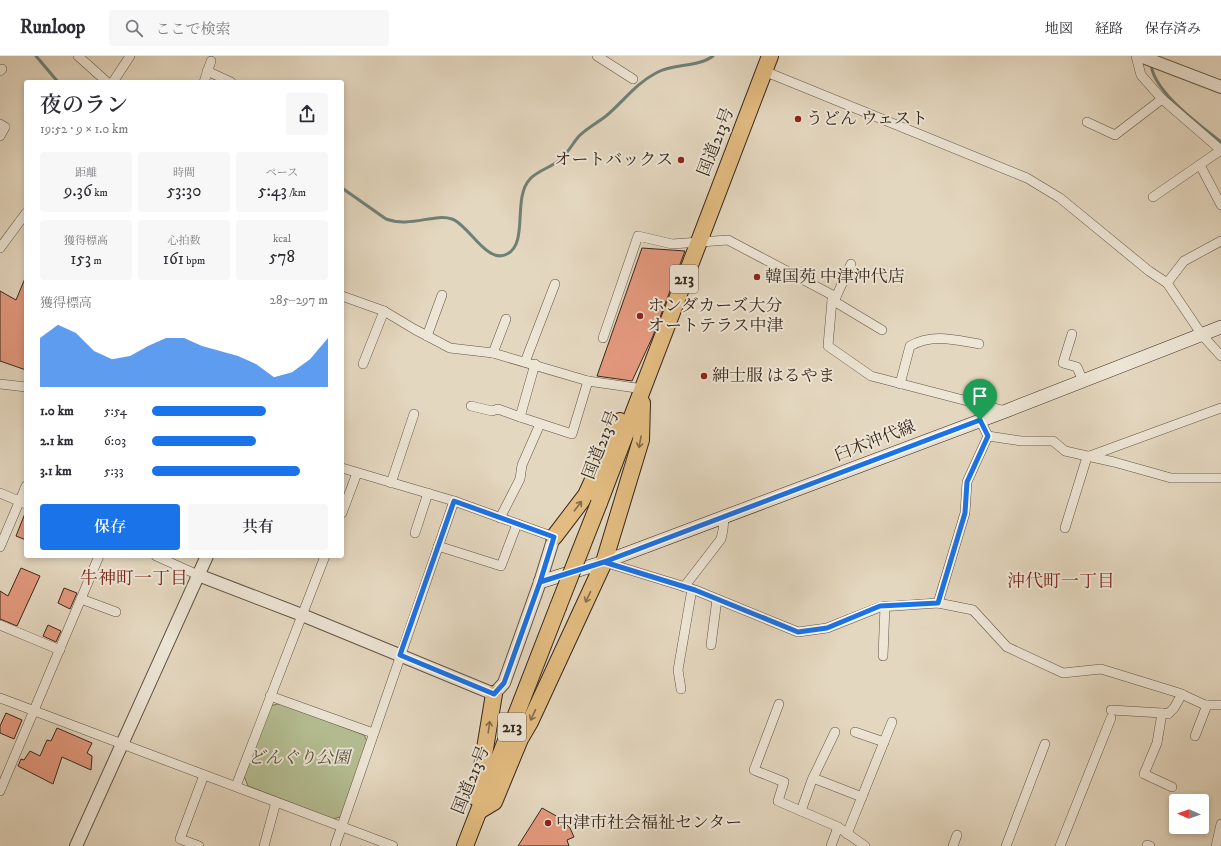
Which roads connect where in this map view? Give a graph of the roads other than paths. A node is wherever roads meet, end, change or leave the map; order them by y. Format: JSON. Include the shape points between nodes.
{"nodes":[{"id":1,"x":78,"y":56,"type":"edge"},
{"id":2,"x":130,"y":56,"type":"edge"},
{"id":3,"x":597,"y":56,"type":"edge"},
{"id":4,"x":1136,"y":56,"type":"edge"},
{"id":5,"x":1140,"y":56,"type":"edge"},
{"id":6,"x":211,"y":61,"type":"dead end"},
{"id":7,"x":767,"y":63,"type":"edge"},
{"id":8,"x":207,"y":71,"type":"junction"},
{"id":9,"x":633,"y":79,"type":"dead end"},
{"id":10,"x":105,"y":80,"type":"edge"},
{"id":11,"x":114,"y":80,"type":"edge"},
{"id":12,"x":205,"y":80,"type":"edge"},
{"id":13,"x":227,"y":80,"type":"edge"},
{"id":14,"x":1221,"y":87,"type":"edge"},
{"id":15,"x":1162,"y":99,"type":"junction"},
{"id":16,"x":1087,"y":122,"type":"dead end"},
{"id":17,"x":0,"y":124,"type":"edge"},
{"id":18,"x":0,"y":136,"type":"edge"},
{"id":19,"x":1200,"y":164,"type":"junction"},
{"id":20,"x":1154,"y":197,"type":"dead end"},
{"id":21,"x":1221,"y":204,"type":"edge"},
{"id":22,"x":24,"y":216,"type":"edge"},
{"id":23,"x":699,"y":241,"type":"junction"},
{"id":24,"x":1220,"y":245,"type":"edge"},
{"id":25,"x":0,"y":248,"type":"edge"},
{"id":26,"x":851,"y":264,"type":"dead end"},
{"id":27,"x":1167,"y":283,"type":"junction"},
{"id":28,"x":554,"y":284,"type":"dead end"},
{"id":29,"x":442,"y":295,"type":"dead end"},
{"id":30,"x":344,"y":297,"type":"edge"},
{"id":31,"x":834,"y":298,"type":"junction"},
{"id":32,"x":384,"y":311,"type":"junction"},
{"id":33,"x":506,"y":319,"type":"dead end"},
{"id":34,"x":1221,"y":327,"type":"edge"},
{"id":35,"x":882,"y":330,"type":"dead end"},
{"id":36,"x":1072,"y":334,"type":"dead end"},
{"id":37,"x":1202,"y":335,"type":"junction"},
{"id":38,"x":427,"y":336,"type":"junction"},
{"id":39,"x":603,"y":338,"type":"dead end"},
{"id":40,"x":979,"y":344,"type":"dead end"},
{"id":41,"x":494,"y":353,"type":"junction"},
{"id":42,"x":1221,"y":356,"type":"edge"},
{"id":43,"x":525,"y":362,"type":"junction"},
{"id":44,"x":363,"y":364,"type":"dead end"},
{"id":45,"x":535,"y":364,"type":"junction"},
{"id":46,"x":1083,"y":380,"type":"junction"},
{"id":47,"x":588,"y":381,"type":"junction"},
{"id":48,"x":0,"y":384,"type":"edge"},
{"id":49,"x":900,"y":384,"type":"junction"},
{"id":50,"x":24,"y":387,"type":"edge"},
{"id":51,"x":643,"y":389,"type":"junction"},
{"id":52,"x":471,"y":406,"type":"dead end"},
{"id":53,"x":1221,"y":408,"type":"edge"},
{"id":54,"x":1006,"y":410,"type":"junction"},
{"id":55,"x":414,"y":414,"type":"dead end"},
{"id":56,"x":520,"y":417,"type":"junction"},
{"id":57,"x":980,"y":420,"type":"junction"},
{"id":58,"x":540,"y":424,"type":"junction"},
{"id":59,"x":988,"y":436,"type":"junction"},
{"id":60,"x":1087,"y":457,"type":"junction"},
{"id":61,"x":344,"y":469,"type":"edge"},
{"id":62,"x":357,"y":473,"type":"junction"},
{"id":63,"x":1221,"y":478,"type":"edge"},
{"id":64,"x":391,"y":483,"type":"junction"},
{"id":65,"x":0,"y":493,"type":"edge"},
{"id":66,"x":428,"y":494,"type":"junction"},
{"id":67,"x":454,"y":501,"type":"junction"},
{"id":68,"x":23,"y":502,"type":"edge"},
{"id":69,"x":344,"y":508,"type":"edge"},
{"id":70,"x":724,"y":517,"type":"junction"},
{"id":71,"x":500,"y":518,"type":"junction"},
{"id":72,"x":517,"y":524,"type":"junction"},
{"id":73,"x":1065,"y":528,"type":"dead end"},
{"id":74,"x":415,"y":533,"type":"dead end"},
{"id":75,"x":554,"y":537,"type":"junction"},
{"id":76,"x":438,"y":546,"type":"junction"},
{"id":77,"x":0,"y":547,"type":"edge"},
{"id":78,"x":98,"y":558,"type":"edge"},
{"id":79,"x":160,"y":558,"type":"edge"},
{"id":80,"x":206,"y":558,"type":"edge"},
{"id":81,"x":324,"y":558,"type":"edge"},
{"id":82,"x":604,"y":562,"type":"junction"},
{"id":83,"x":198,"y":575,"type":"junction"},
{"id":84,"x":540,"y":582,"type":"junction"},
{"id":85,"x":688,"y":588,"type":"junction"},
{"id":86,"x":81,"y":599,"type":"junction"},
{"id":87,"x":717,"y":599,"type":"junction"},
{"id":88,"x":938,"y":603,"type":"junction"},
{"id":89,"x":885,"y":606,"type":"junction"},
{"id":90,"x":116,"y":612,"type":"dead end"},
{"id":91,"x":302,"y":615,"type":"junction"},
{"id":92,"x":0,"y":625,"type":"edge"},
{"id":93,"x":711,"y":646,"type":"dead end"},
{"id":94,"x":60,"y":650,"type":"junction"},
{"id":95,"x":400,"y":655,"type":"junction"},
{"id":96,"x":883,"y":656,"type":"dead end"},
{"id":97,"x":681,"y":689,"type":"dead end"},
{"id":98,"x":494,"y":694,"type":"junction"},
{"id":99,"x":1182,"y":694,"type":"junction"},
{"id":100,"x":270,"y":696,"type":"junction"},
{"id":101,"x":0,"y":698,"type":"edge"},
{"id":102,"x":779,"y":704,"type":"dead end"},
{"id":103,"x":1221,"y":704,"type":"edge"},
{"id":104,"x":1207,"y":705,"type":"junction"},
{"id":105,"x":35,"y":711,"type":"junction"},
{"id":106,"x":1162,"y":713,"type":"junction"},
{"id":107,"x":892,"y":722,"type":"dead end"},
{"id":108,"x":835,"y":732,"type":"dead end"},
{"id":109,"x":855,"y":732,"type":"dead end"},
{"id":110,"x":373,"y":733,"type":"junction"},
{"id":111,"x":1195,"y":736,"type":"dead end"},
{"id":112,"x":884,"y":742,"type":"junction"},
{"id":113,"x":1045,"y":744,"type":"dead end"},
{"id":114,"x":122,"y":745,"type":"junction"},
{"id":115,"x":204,"y":775,"type":"junction"},
{"id":116,"x":813,"y":778,"type":"junction"},
{"id":117,"x":236,"y":786,"type":"junction"},
{"id":118,"x":1172,"y":788,"type":"dead end"},
{"id":119,"x":0,"y":791,"type":"edge"},
{"id":120,"x":862,"y":797,"type":"junction"},
{"id":121,"x":276,"y":802,"type":"junction"},
{"id":122,"x":479,"y":811,"type":"junction"},
{"id":123,"x":802,"y":811,"type":"junction"},
{"id":124,"x":1221,"y":824,"type":"edge"},
{"id":125,"x":342,"y":826,"type":"junction"},
{"id":126,"x":838,"y":827,"type":"junction"},
{"id":127,"x":847,"y":834,"type":"junction"},
{"id":128,"x":957,"y":835,"type":"dead end"},
{"id":129,"x":76,"y":846,"type":"edge"},
{"id":130,"x":199,"y":846,"type":"edge"},
{"id":131,"x":264,"y":846,"type":"edge"},
{"id":132,"x":336,"y":846,"type":"edge"},
{"id":133,"x":393,"y":846,"type":"edge"},
{"id":134,"x":460,"y":846,"type":"edge"},
{"id":135,"x":464,"y":846,"type":"edge"},
{"id":136,"x":831,"y":846,"type":"edge"},
{"id":137,"x":865,"y":846,"type":"edge"},
{"id":138,"x":953,"y":846,"type":"edge"},
{"id":139,"x":1006,"y":846,"type":"edge"},
{"id":140,"x":1060,"y":846,"type":"edge"},
{"id":141,"x":1216,"y":846,"type":"edge"}],
"edges":[{"from":1,"to":10,"type":"street"},
{"from":2,"to":11,"type":"street"},
{"from":3,"to":9,"type":"street"},
{"from":4,"to":15,"type":"street","via":[[1142,75]]},
{"from":5,"to":14,"type":"street"},
{"from":6,"to":8,"type":"street"},
{"from":7,"to":23,"type":"highway","name":"国道213号","number":"213"},
{"from":7,"to":27,"type":"street","via":[[1027,178],[1060,198]]},
{"from":8,"to":12,"type":"street"},
{"from":8,"to":13,"type":"street"},
{"from":15,"to":16,"type":"street","via":[[1115,135]]},
{"from":15,"to":19,"type":"street","via":[[1221,150]]},
{"from":17,"to":18,"type":"street","via":[[5,127]]},
{"from":19,"to":20,"type":"street"},
{"from":19,"to":21,"type":"street"},
{"from":22,"to":25,"type":"street"},
{"from":23,"to":31,"type":"street","via":[[728,240]]},
{"from":23,"to":39,"type":"street","via":[[672,244],[638,236]]},
{"from":23,"to":51,"type":"highway","name":"国道213号","number":"213"},
{"from":24,"to":27,"type":"street","via":[[1184,261]]},
{"from":26,"to":31,"type":"street"},
{"from":27,"to":37,"type":"street"},
{"from":28,"to":43,"type":"street"},
{"from":29,"to":38,"type":"street"},
{"from":30,"to":32,"type":"street"},
{"from":31,"to":35,"type":"street"},
{"from":31,"to":49,"type":"street","via":[[828,346],[872,376]]},
{"from":32,"to":38,"type":"street"},
{"from":32,"to":44,"type":"street"},
{"from":33,"to":41,"type":"street"},
{"from":34,"to":37,"type":"main road","name":"臼木沖代線"},
{"from":36,"to":46,"type":"street","via":[[1063,363],[1077,367]]},
{"from":37,"to":42,"type":"street"},
{"from":37,"to":46,"type":"main road","name":"臼木沖代線"},
{"from":38,"to":41,"type":"street","via":[[450,348]]},
{"from":40,"to":49,"type":"street","via":[[936,338],[926,338],[917,342],[910,346]]},
{"from":41,"to":43,"type":"street"},
{"from":43,"to":45,"type":"street"},
{"from":45,"to":47,"type":"street"},
{"from":45,"to":56,"type":"street"},
{"from":46,"to":54,"type":"main road","name":"臼木沖代線"},
{"from":47,"to":51,"type":"street"},
{"from":47,"to":58,"type":"street","via":[[572,434]]},
{"from":48,"to":50,"type":"street"},
{"from":49,"to":54,"type":"street"},
{"from":75,"to":51,"type":"highway","one_way":true,"via":[[586,495],[625,407]]},
{"from":51,"to":82,"type":"highway","one_way":true,"via":[[641,440]]},
{"from":51,"to":122,"type":"highway","name":"国道213号","number":"213","bridge":true},
{"from":52,"to":56,"type":"street","via":[[492,411],[498,409]]},
{"from":53,"to":60,"type":"street"},
{"from":54,"to":57,"type":"main road","name":"臼木沖代線"},
{"from":55,"to":64,"type":"street"},
{"from":56,"to":58,"type":"street"},
{"from":57,"to":59,"type":"street"},
{"from":57,"to":70,"type":"main road","name":"臼木沖代線"},
{"from":58,"to":71,"type":"street","via":[[522,465],[520,479]]},
{"from":59,"to":60,"type":"street","via":[[1021,441],[1053,441],[1065,451]]},
{"from":59,"to":88,"type":"street","via":[[967,482],[965,513]]},
{"from":60,"to":63,"type":"street","via":[[1172,478]]},
{"from":60,"to":73,"type":"street"},
{"from":61,"to":62,"type":"street"},
{"from":62,"to":64,"type":"street"},
{"from":62,"to":69,"type":"street"},
{"from":64,"to":66,"type":"street"},
{"from":65,"to":68,"type":"street"},
{"from":66,"to":67,"type":"street"},
{"from":66,"to":74,"type":"street"},
{"from":67,"to":71,"type":"street"},
{"from":67,"to":76,"type":"street"},
{"from":68,"to":77,"type":"street"},
{"from":70,"to":82,"type":"main road","name":"臼木沖代線"},
{"from":70,"to":85,"type":"street","via":[[721,539]]},
{"from":71,"to":72,"type":"street"},
{"from":72,"to":75,"type":"street"},
{"from":72,"to":76,"type":"street","via":[[502,566]]},
{"from":75,"to":84,"type":"street"},
{"from":76,"to":95,"type":"street"},
{"from":78,"to":86,"type":"street"},
{"from":79,"to":83,"type":"street"},
{"from":80,"to":83,"type":"street"},
{"from":81,"to":91,"type":"street"},
{"from":82,"to":84,"type":"main road","name":"臼木沖代線"},
{"from":82,"to":85,"type":"street"},
{"from":82,"to":122,"type":"highway","one_way":true,"via":[[520,739],[494,802]]},
{"from":83,"to":91,"type":"street"},
{"from":83,"to":114,"type":"street"},
{"from":84,"to":98,"type":"street","via":[[504,683]]},
{"from":85,"to":87,"type":"street"},
{"from":85,"to":97,"type":"street","via":[[678,670]]},
{"from":86,"to":90,"type":"street"},
{"from":86,"to":94,"type":"street"},
{"from":87,"to":89,"type":"street","via":[[798,632],[827,628]]},
{"from":87,"to":93,"type":"street"},
{"from":88,"to":89,"type":"street"},
{"from":88,"to":99,"type":"street","via":[[973,610],[1007,647],[1063,673],[1101,669]]},
{"from":89,"to":96,"type":"street"},
{"from":91,"to":95,"type":"street"},
{"from":91,"to":100,"type":"street"},
{"from":92,"to":94,"type":"street"},
{"from":94,"to":105,"type":"street"},
{"from":95,"to":98,"type":"street"},
{"from":95,"to":110,"type":"street"},
{"from":134,"to":98,"type":"highway","one_way":true,"via":[[480,779]]},
{"from":99,"to":104,"type":"street"},
{"from":99,"to":106,"type":"street","via":[[1168,714]]},
{"from":100,"to":110,"type":"street"},
{"from":100,"to":117,"type":"street"},
{"from":101,"to":105,"type":"street"},
{"from":102,"to":123,"type":"street","via":[[754,770],[784,782],[778,801]]},
{"from":103,"to":104,"type":"street"},
{"from":104,"to":111,"type":"street"},
{"from":105,"to":114,"type":"street"},
{"from":105,"to":119,"type":"street"},
{"from":106,"to":118,"type":"street","via":[[1157,743],[1144,774]]},
{"from":106,"to":140,"type":"street","via":[[1111,714]]},
{"from":107,"to":112,"type":"street"},
{"from":108,"to":116,"type":"street"},
{"from":109,"to":112,"type":"street"},
{"from":110,"to":125,"type":"street"},
{"from":112,"to":120,"type":"street"},
{"from":113,"to":139,"type":"street"},
{"from":114,"to":115,"type":"street"},
{"from":114,"to":129,"type":"street"},
{"from":115,"to":117,"type":"street"},
{"from":115,"to":130,"type":"street","via":[[180,839]]},
{"from":116,"to":120,"type":"street"},
{"from":116,"to":123,"type":"street"},
{"from":117,"to":121,"type":"street"},
{"from":120,"to":127,"type":"street"},
{"from":121,"to":125,"type":"street"},
{"from":121,"to":131,"type":"street"},
{"from":122,"to":135,"type":"highway","name":"国道213号","number":"213"},
{"from":123,"to":126,"type":"street"},
{"from":124,"to":141,"type":"street"},
{"from":125,"to":132,"type":"street"},
{"from":125,"to":133,"type":"street"},
{"from":126,"to":127,"type":"street"},
{"from":126,"to":136,"type":"street"},
{"from":127,"to":137,"type":"street"},
{"from":128,"to":138,"type":"street"}]}
